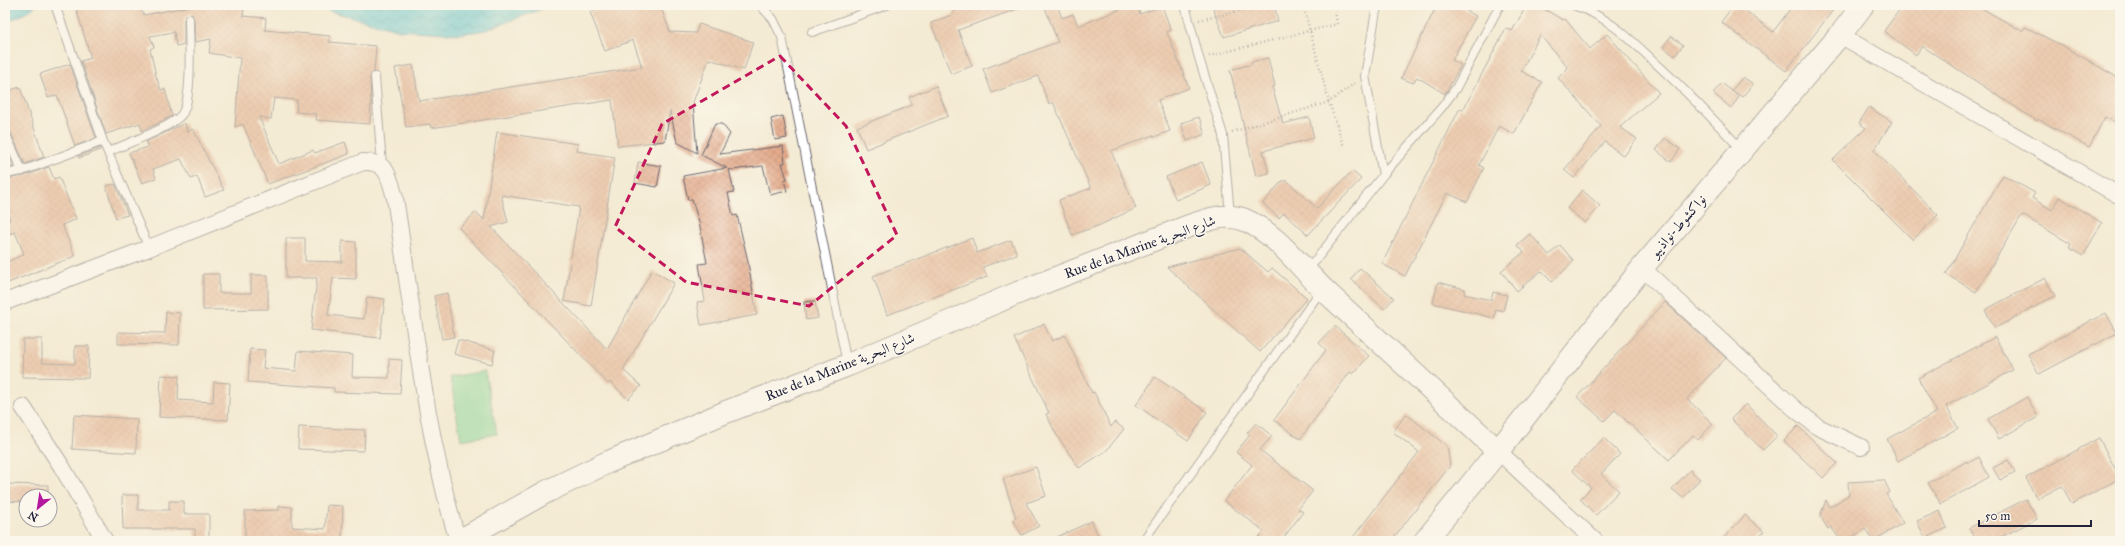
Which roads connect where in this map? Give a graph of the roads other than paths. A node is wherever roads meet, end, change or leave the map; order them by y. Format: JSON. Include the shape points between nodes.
{"nodes":[{"id":1,"x":55,"y":5,"type":"edge"},
{"id":2,"x":760,"y":5,"type":"edge"},
{"id":3,"x":887,"y":5,"type":"edge"},
{"id":4,"x":1185,"y":5,"type":"edge"},
{"id":5,"x":1377,"y":5,"type":"edge"},
{"id":6,"x":1500,"y":5,"type":"edge"},
{"id":7,"x":1573,"y":5,"type":"edge"},
{"id":8,"x":1863,"y":5,"type":"edge"},
{"id":9,"x":189,"y":19,"type":"dead end"},
{"id":10,"x":812,"y":32,"type":"dead end"},
{"id":11,"x":1840,"y":35,"type":"junction"},
{"id":12,"x":375,"y":77,"type":"dead end"},
{"id":13,"x":5,"y":133,"type":"edge"},
{"id":14,"x":103,"y":142,"type":"junction"},
{"id":15,"x":1743,"y":150,"type":"junction"},
{"id":16,"x":108,"y":152,"type":"junction"},
{"id":17,"x":382,"y":165,"type":"junction"},
{"id":18,"x":22,"y":171,"type":"junction"},
{"id":19,"x":5,"y":174,"type":"edge"},
{"id":20,"x":1383,"y":175,"type":"junction"},
{"id":21,"x":2120,"y":196,"type":"edge"},
{"id":22,"x":1230,"y":215,"type":"junction"},
{"id":23,"x":149,"y":248,"type":"junction"},
{"id":24,"x":1642,"y":268,"type":"junction"},
{"id":25,"x":1306,"y":272,"type":"junction"},
{"id":26,"x":1322,"y":288,"type":"junction"},
{"id":27,"x":5,"y":302,"type":"edge"},
{"id":28,"x":848,"y":365,"type":"junction"},
{"id":29,"x":23,"y":406,"type":"dead end"},
{"id":30,"x":1861,"y":447,"type":"dead end"},
{"id":31,"x":1498,"y":451,"type":"junction"},
{"id":32,"x":105,"y":541,"type":"edge"},
{"id":33,"x":459,"y":541,"type":"edge"},
{"id":34,"x":1143,"y":541,"type":"edge"},
{"id":35,"x":1425,"y":541,"type":"edge"},
{"id":36,"x":1595,"y":541,"type":"edge"}],
"edges":[{"from":1,"to":14,"type":"lane"},
{"from":2,"to":28,"type":"lane","via":[[773,19],[782,37]]},
{"from":3,"to":10,"type":"lane"},
{"from":4,"to":22,"type":"lane","via":[[1223,135]]},
{"from":5,"to":20,"type":"lane","via":[[1365,76]]},
{"from":6,"to":20,"type":"lane","via":[[1451,94]]},
{"from":7,"to":15,"type":"lane","via":[[1621,30]]},
{"from":8,"to":11,"type":"main road","name":"نواكشوط-نواذيبو"},
{"from":9,"to":16,"type":"lane","via":[[190,71],[182,113],[170,124]]},
{"from":11,"to":15,"type":"main road","name":"نواكشوط-نواذيبو"},
{"from":11,"to":21,"type":"street"},
{"from":12,"to":17,"type":"lane"},
{"from":13,"to":18,"type":"lane"},
{"from":14,"to":16,"type":"lane"},
{"from":14,"to":18,"type":"lane"},
{"from":15,"to":24,"type":"main road","name":"نواكشوط-نواذيبو"},
{"from":16,"to":23,"type":"lane"},
{"from":17,"to":23,"type":"street","via":[[363,162]]},
{"from":17,"to":33,"type":"street","via":[[387,172],[395,198],[440,477]]},
{"from":18,"to":19,"type":"lane"},
{"from":20,"to":25,"type":"lane"},
{"from":22,"to":25,"type":"main road","via":[[1259,227]]},
{"from":22,"to":28,"type":"main road","name":"Rue de la Marine شارع البحرية","via":[[1189,226],[1020,292]]},
{"from":23,"to":27,"type":"street"},
{"from":24,"to":30,"type":"street","via":[[1795,409],[1818,427]]},
{"from":24,"to":31,"type":"main road","name":"نواكشوط-نواذيبو"},
{"from":25,"to":26,"type":"main road"},
{"from":26,"to":31,"type":"main road"},
{"from":26,"to":34,"type":"lane"},
{"from":28,"to":33,"type":"main road","name":"Rue de la Marine شارع البحرية","via":[[726,412],[606,463],[546,492]]},
{"from":29,"to":32,"type":"street"},
{"from":31,"to":35,"type":"main road","name":"نواكشوط-نواذيبو"},
{"from":31,"to":36,"type":"street"}]}
